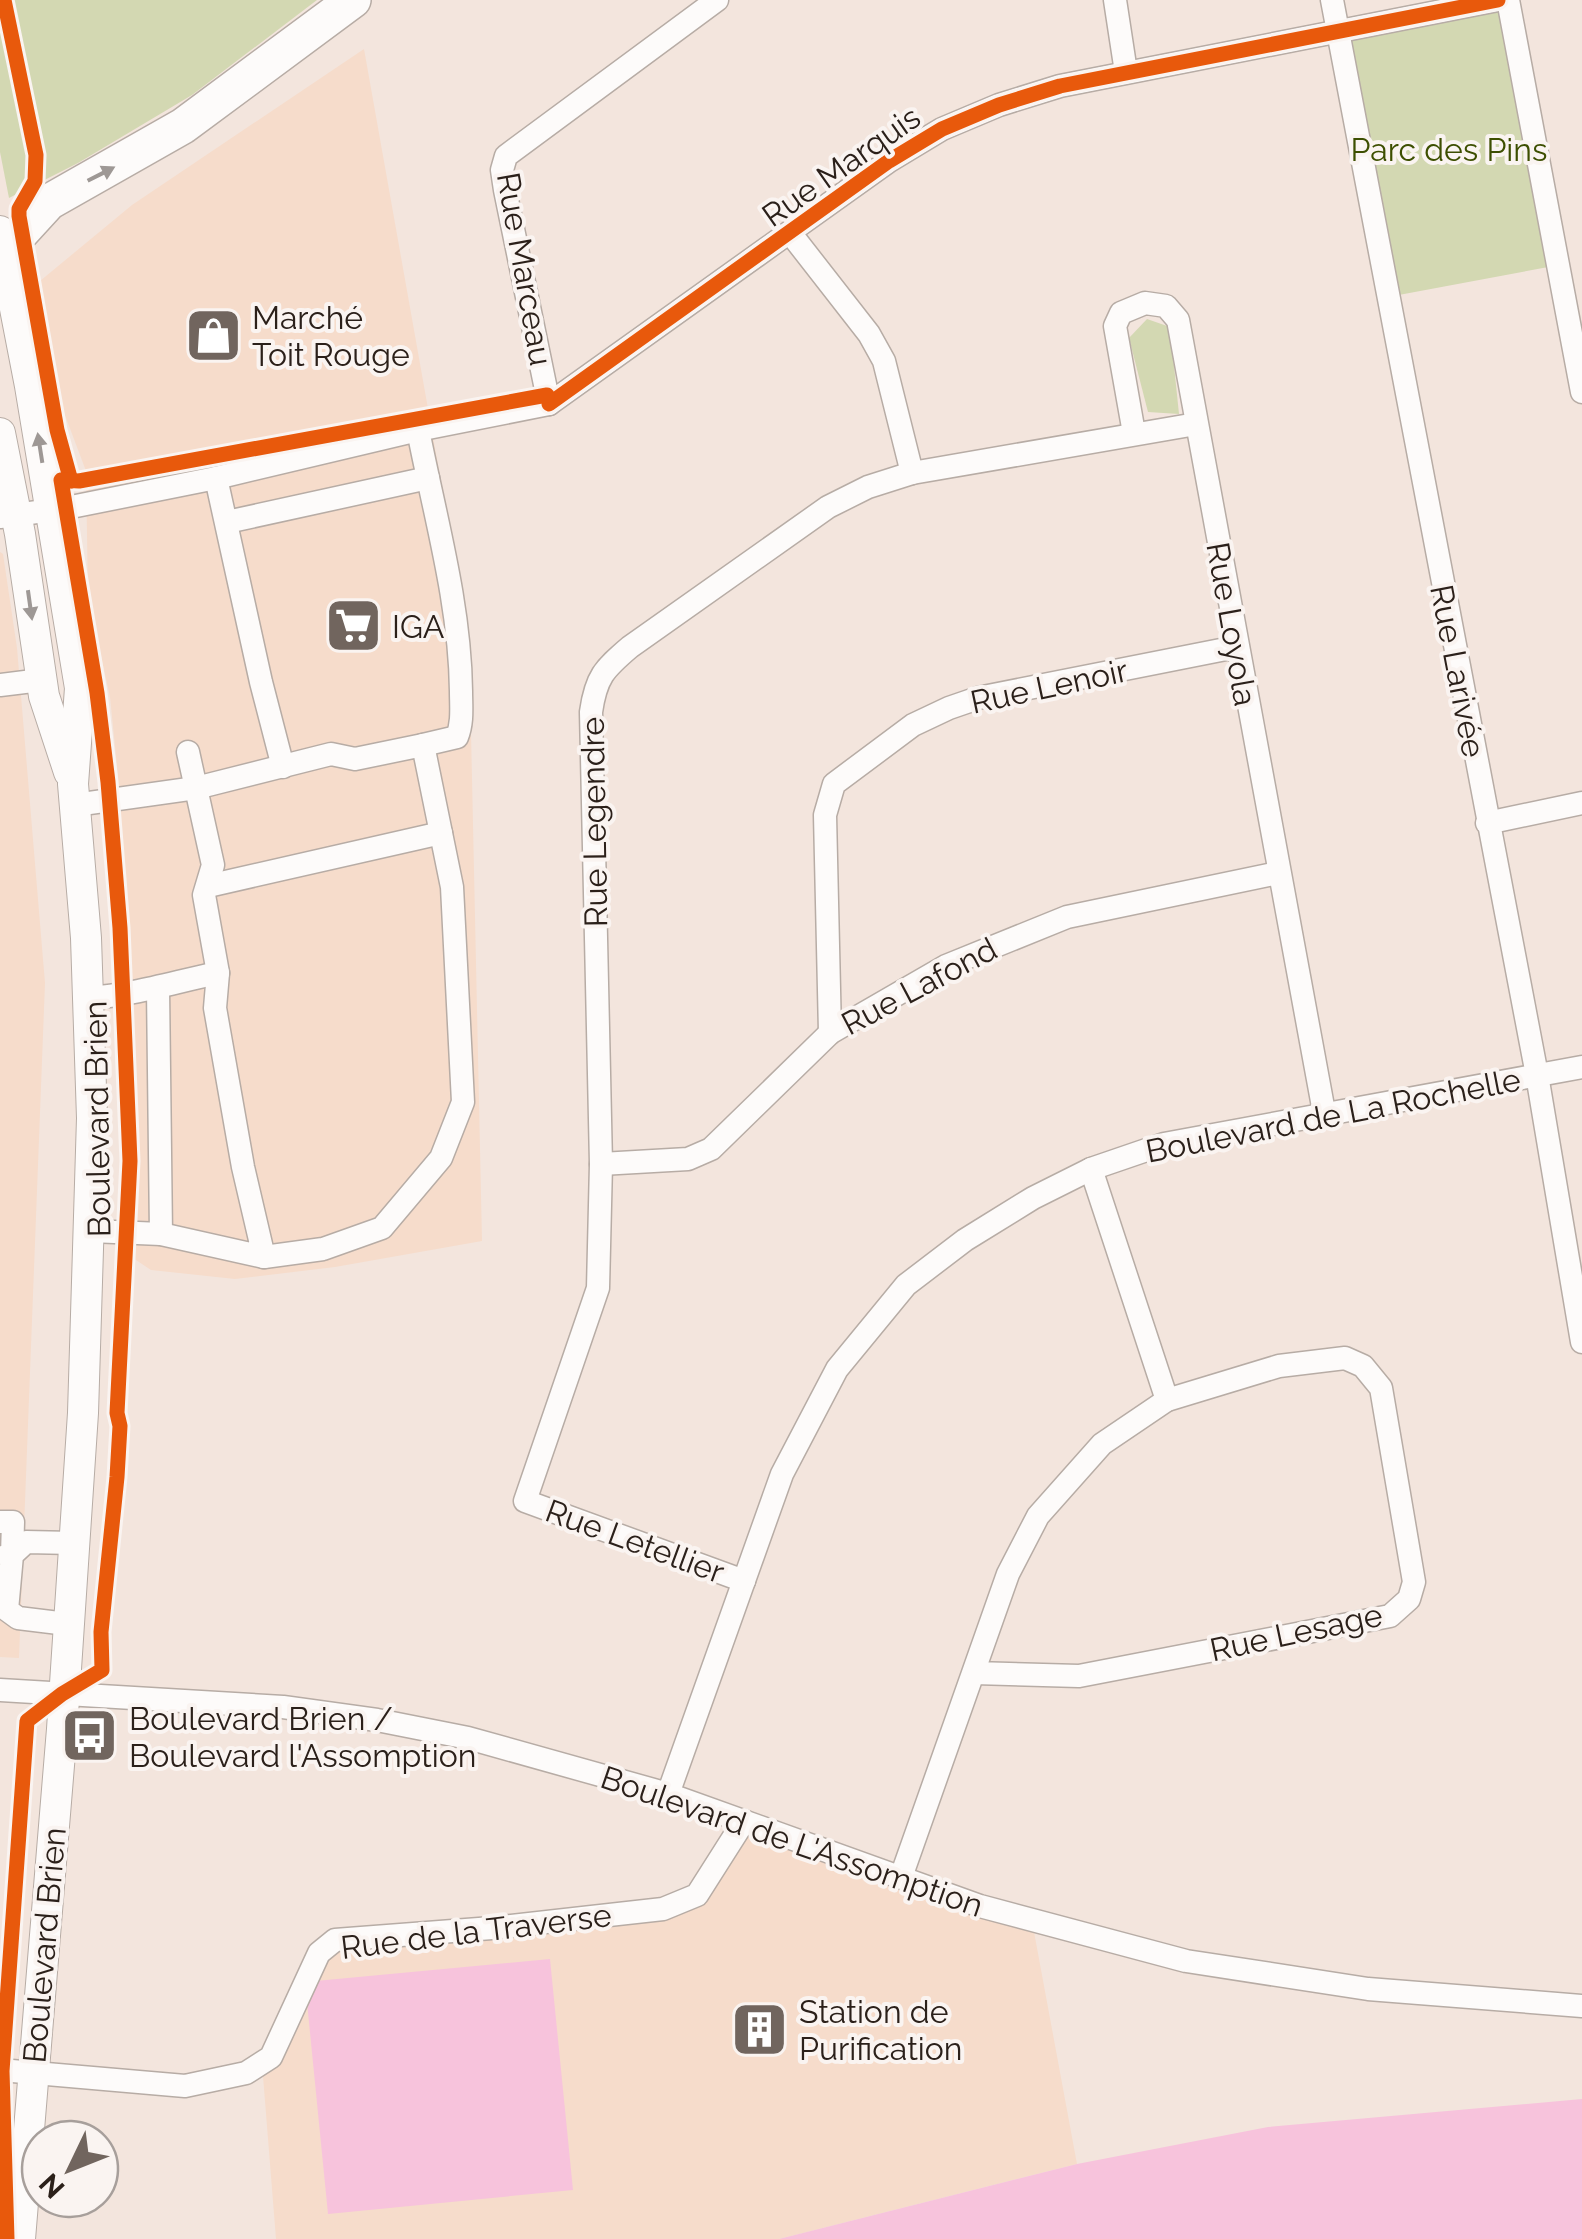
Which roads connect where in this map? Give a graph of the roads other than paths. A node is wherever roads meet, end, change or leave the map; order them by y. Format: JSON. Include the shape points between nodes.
{"nodes":[{"id":1,"x":353,"y":0,"type":"edge"},
{"id":2,"x":717,"y":0,"type":"edge"},
{"id":3,"x":1115,"y":0,"type":"edge"},
{"id":4,"x":1332,"y":0,"type":"edge"},
{"id":5,"x":1498,"y":0,"type":"edge"},
{"id":6,"x":1508,"y":0,"type":"edge"},
{"id":7,"x":1339,"y":32,"type":"junction"},
{"id":8,"x":1126,"y":72,"type":"junction"},
{"id":9,"x":791,"y":234,"type":"junction"},
{"id":10,"x":2,"y":241,"type":"edge"},
{"id":11,"x":1582,"y":392,"type":"edge"},
{"id":12,"x":549,"y":404,"type":"junction"},
{"id":13,"x":1196,"y":424,"type":"junction"},
{"id":14,"x":418,"y":430,"type":"junction"},
{"id":15,"x":0,"y":433,"type":"edge"},
{"id":16,"x":1134,"y":433,"type":"junction"},
{"id":17,"x":912,"y":473,"type":"junction"},
{"id":18,"x":216,"y":478,"type":"junction"},
{"id":19,"x":428,"y":478,"type":"junction"},
{"id":20,"x":51,"y":509,"type":"junction"},
{"id":21,"x":8,"y":516,"type":"edge"},
{"id":22,"x":227,"y":522,"type":"junction"},
{"id":23,"x":1236,"y":647,"type":"junction"},
{"id":24,"x":41,"y":680,"type":"junction"},
{"id":25,"x":0,"y":685,"type":"edge"},
{"id":26,"x":423,"y":745,"type":"junction"},
{"id":27,"x":188,"y":752,"type":"dead end"},
{"id":28,"x":283,"y":767,"type":"junction"},
{"id":29,"x":196,"y":788,"type":"junction"},
{"id":30,"x":74,"y":795,"type":"junction"},
{"id":31,"x":1582,"y":803,"type":"edge"},
{"id":32,"x":1487,"y":822,"type":"junction"},
{"id":33,"x":441,"y":833,"type":"junction"},
{"id":34,"x":1278,"y":873,"type":"junction"},
{"id":35,"x":208,"y":886,"type":"junction"},
{"id":36,"x":218,"y":973,"type":"junction"},
{"id":37,"x":158,"y":989,"type":"junction"},
{"id":38,"x":89,"y":998,"type":"junction"},
{"id":39,"x":830,"y":1033,"type":"junction"},
{"id":40,"x":1582,"y":1067,"type":"edge"},
{"id":41,"x":1537,"y":1075,"type":"junction"},
{"id":42,"x":1324,"y":1112,"type":"junction"},
{"id":43,"x":601,"y":1164,"type":"junction"},
{"id":44,"x":1090,"y":1169,"type":"junction"},
{"id":45,"x":91,"y":1231,"type":"junction"},
{"id":46,"x":161,"y":1234,"type":"junction"},
{"id":47,"x":264,"y":1257,"type":"junction"},
{"id":48,"x":1582,"y":1342,"type":"edge"},
{"id":49,"x":1167,"y":1400,"type":"junction"},
{"id":50,"x":525,"y":1501,"type":"joint"},
{"id":51,"x":0,"y":1522,"type":"edge"},
{"id":52,"x":73,"y":1543,"type":"junction"},
{"id":53,"x":6,"y":1555,"type":"edge"},
{"id":54,"x":744,"y":1581,"type":"junction"},
{"id":55,"x":5,"y":1583,"type":"edge"},
{"id":56,"x":2,"y":1617,"type":"edge"},
{"id":57,"x":67,"y":1624,"type":"junction"},
{"id":58,"x":974,"y":1673,"type":"junction"},
{"id":59,"x":0,"y":1690,"type":"edge"},
{"id":60,"x":62,"y":1694,"type":"junction"},
{"id":61,"x":668,"y":1794,"type":"junction"},
{"id":62,"x":744,"y":1821,"type":"junction"},
{"id":63,"x":902,"y":1878,"type":"junction"},
{"id":64,"x":1582,"y":2006,"type":"edge"},
{"id":65,"x":0,"y":2070,"type":"edge"},
{"id":66,"x":34,"y":2073,"type":"junction"},
{"id":67,"x":20,"y":2239,"type":"edge"}],
"edges":[{"from":10,"to":1,"type":"highway","one_way":true,"via":[[49,202],[183,126]]},
{"from":2,"to":12,"type":"street","name":"Rue Marceau","via":[[506,156],[505,190]]},
{"from":3,"to":8,"type":"street"},
{"from":4,"to":7,"type":"street","name":"Rue Larivée"},
{"from":5,"to":7,"type":"street","name":"Rue Marquis"},
{"from":6,"to":11,"type":"street"},
{"from":7,"to":8,"type":"street","name":"Rue Marquis"},
{"from":7,"to":32,"type":"street","name":"Rue Larivée"},
{"from":8,"to":9,"type":"street","name":"Rue Marquis","via":[[1014,101],[942,129]]},
{"from":9,"to":12,"type":"street","name":"Rue Marquis"},
{"from":9,"to":17,"type":"street","via":[[884,361]]},
{"from":20,"to":10,"type":"main road","name":"Boulevard Brien","one_way":true},
{"from":12,"to":14,"type":"street","name":"Rue Marquis"},
{"from":13,"to":16,"type":"street","name":"Rue Legendre"},
{"from":13,"to":16,"type":"street","name":"Rue Loyola","via":[[1178,320],[1166,306],[1145,304],[1121,313],[1115,326]]},
{"from":13,"to":23,"type":"street","name":"Rue Loyola"},
{"from":14,"to":18,"type":"street","name":"Rue Marquis"},
{"from":14,"to":19,"type":"street"},
{"from":15,"to":21,"type":"main road","name":"Boulevard Brien"},
{"from":16,"to":17,"type":"street","name":"Rue Legendre"},
{"from":17,"to":43,"type":"street","name":"Rue Legendre","via":[[868,487],[792,529],[630,647],[595,687]]},
{"from":18,"to":20,"type":"street","name":"Rue Marquis"},
{"from":18,"to":22,"type":"street"},
{"from":19,"to":22,"type":"street"},
{"from":19,"to":26,"type":"street","via":[[455,610],[462,725],[457,737]]},
{"from":20,"to":21,"type":"street","name":"Rue Marquis"},
{"from":20,"to":30,"type":"main road","name":"Boulevard Brien","via":[[80,688]]},
{"from":21,"to":24,"type":"main road","name":"Boulevard Brien","one_way":true},
{"from":22,"to":28,"type":"street"},
{"from":23,"to":34,"type":"street","name":"Rue Loyola"},
{"from":23,"to":39,"type":"street","name":"Rue Lenoir","via":[[978,698],[913,725],[834,784],[825,815]]},
{"from":24,"to":25,"type":"street"},
{"from":24,"to":30,"type":"main road","name":"Boulevard Brien"},
{"from":26,"to":28,"type":"street","via":[[355,759],[331,754]]},
{"from":26,"to":33,"type":"street"},
{"from":27,"to":29,"type":"street"},
{"from":28,"to":29,"type":"street"},
{"from":29,"to":30,"type":"street"},
{"from":29,"to":35,"type":"street","via":[[212,865]]},
{"from":30,"to":38,"type":"main road","name":"Boulevard Brien"},
{"from":31,"to":32,"type":"street"},
{"from":32,"to":41,"type":"street","name":"Rue Larivée"},
{"from":33,"to":35,"type":"street"},
{"from":33,"to":47,"type":"street","via":[[452,887],[463,1102],[441,1158],[382,1228],[323,1249]]},
{"from":34,"to":39,"type":"street","name":"Rue Lafond","via":[[1067,917],[946,966]]},
{"from":34,"to":42,"type":"street","name":"Rue Loyola"},
{"from":35,"to":36,"type":"street","via":[[204,895]]},
{"from":36,"to":37,"type":"street"},
{"from":36,"to":47,"type":"street","via":[[217,1018]]},
{"from":37,"to":38,"type":"street"},
{"from":37,"to":46,"type":"street"},
{"from":38,"to":45,"type":"main road","name":"Boulevard Brien"},
{"from":39,"to":43,"type":"street","name":"Rue Lafond","via":[[711,1149],[688,1159]]},
{"from":40,"to":41,"type":"street","name":"Boulevard de La Rochelle"},
{"from":41,"to":42,"type":"street","name":"Boulevard de La Rochelle"},
{"from":41,"to":48,"type":"street","name":"Rue Larivée"},
{"from":42,"to":44,"type":"street","name":"Boulevard de La Rochelle","via":[[1164,1144]]},
{"from":43,"to":50,"type":"street","name":"Rue Legendre","via":[[598,1288]]},
{"from":44,"to":49,"type":"street"},
{"from":44,"to":54,"type":"street","name":"Boulevard de La Rochelle","via":[[965,1240],[906,1284],[837,1368],[782,1474]]},
{"from":45,"to":46,"type":"street"},
{"from":45,"to":52,"type":"main road","name":"Boulevard Brien"},
{"from":46,"to":47,"type":"street"},
{"from":49,"to":58,"type":"street","name":"Rue Lesage","via":[[1102,1444],[1038,1516],[1008,1574]]},
{"from":49,"to":58,"type":"street","name":"Rue Lesage","via":[[1279,1366],[1345,1358],[1363,1366],[1382,1388],[1414,1582],[1409,1600],[1390,1616],[1079,1676]]},
{"from":50,"to":54,"type":"street","name":"Rue Letellier"},
{"from":51,"to":53,"type":"street","via":[[13,1522]]},
{"from":52,"to":53,"type":"street","via":[[26,1542]]},
{"from":52,"to":57,"type":"main road","name":"Boulevard Brien"},
{"from":53,"to":55,"type":"street"},
{"from":54,"to":61,"type":"street","name":"Boulevard de La Rochelle"},
{"from":55,"to":56,"type":"street"},
{"from":56,"to":57,"type":"street"},
{"from":57,"to":60,"type":"main road","name":"Boulevard Brien"},
{"from":58,"to":63,"type":"street","name":"Rue Lesage"},
{"from":59,"to":60,"type":"street","name":"Boulevard de L'Assomption"},
{"from":60,"to":61,"type":"street","name":"Boulevard de L'Assomption","via":[[283,1707],[377,1720]]},
{"from":60,"to":66,"type":"main road","name":"Boulevard Brien"},
{"from":61,"to":62,"type":"street","name":"Boulevard de L'Assomption"},
{"from":62,"to":63,"type":"street","name":"Boulevard de L'Assomption"},
{"from":62,"to":66,"type":"street","name":"Rue de la Traverse","via":[[696,1895],[662,1910],[335,1940],[319,1953],[272,2057],[246,2074],[184,2086]]},
{"from":63,"to":64,"type":"street","name":"Boulevard de L'Assomption","via":[[1186,1961],[1368,1989]]},
{"from":65,"to":66,"type":"street","name":"Rue de la Traverse"},
{"from":66,"to":67,"type":"main road","name":"Boulevard Brien"}]}
